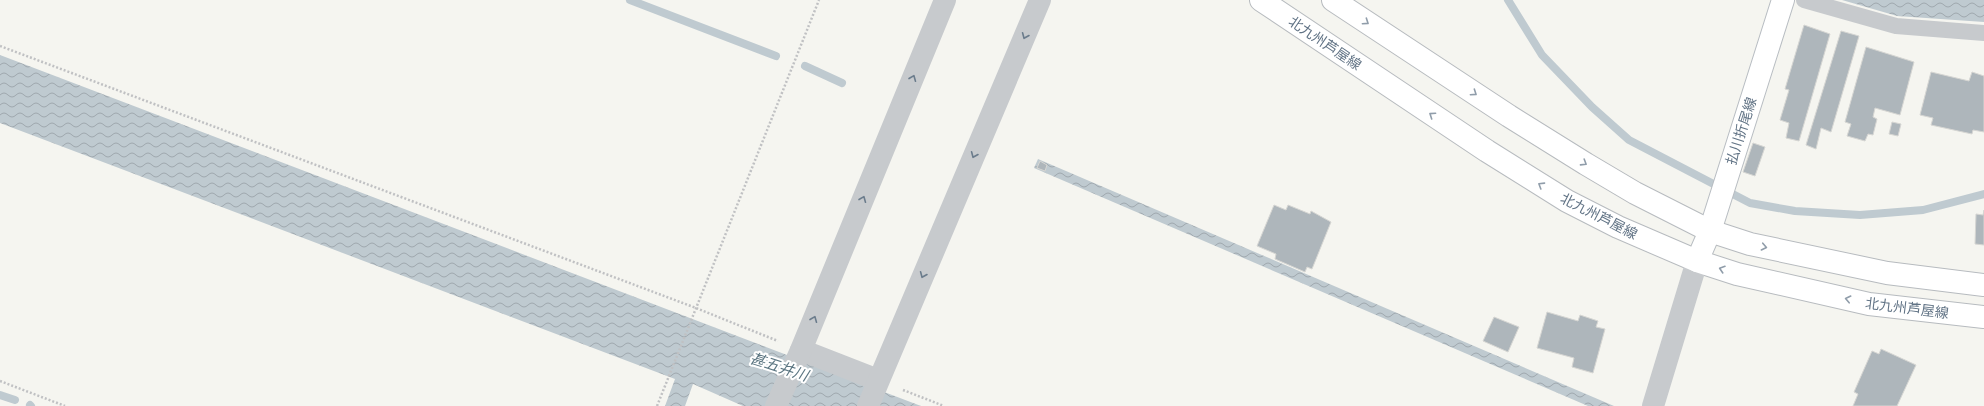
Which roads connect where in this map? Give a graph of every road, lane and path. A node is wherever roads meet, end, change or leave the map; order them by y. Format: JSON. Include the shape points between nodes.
{"nodes":[{"id":1,"x":819,"y":0,"type":"edge"},
{"id":2,"x":945,"y":0,"type":"edge"},
{"id":3,"x":1040,"y":0,"type":"edge"},
{"id":4,"x":1261,"y":0,"type":"edge"},
{"id":5,"x":1333,"y":0,"type":"edge"},
{"id":6,"x":1783,"y":0,"type":"edge"},
{"id":7,"x":1804,"y":0,"type":"edge"},
{"id":8,"x":1984,"y":33,"type":"edge"},
{"id":9,"x":0,"y":46,"type":"edge"},
{"id":10,"x":1710,"y":231,"type":"junction"},
{"id":11,"x":1697,"y":262,"type":"junction"},
{"id":12,"x":1984,"y":285,"type":"edge"},
{"id":13,"x":696,"y":308,"type":"junction"},
{"id":14,"x":1984,"y":317,"type":"edge"},
{"id":15,"x":801,"y":350,"type":"junction"},
{"id":16,"x":878,"y":380,"type":"junction"},
{"id":17,"x":0,"y":381,"type":"edge"},
{"id":18,"x":64,"y":406,"type":"edge"},
{"id":19,"x":656,"y":406,"type":"edge"},
{"id":20,"x":776,"y":406,"type":"edge"},
{"id":21,"x":868,"y":406,"type":"edge"},
{"id":22,"x":944,"y":406,"type":"edge"},
{"id":23,"x":1653,"y":406,"type":"edge"}],
"edges":[{"from":1,"to":13,"type":"path"},
{"from":15,"to":2,"type":"street","one_way":true},
{"from":3,"to":16,"type":"street","one_way":true},
{"from":11,"to":4,"type":"main road","name":"北九州芦屋線","one_way":true,"via":[[1567,201],[1487,151]]},
{"from":5,"to":10,"type":"main road","one_way":true,"via":[[1634,194]]},
{"from":6,"to":10,"type":"main road","name":"払川折尾線"},
{"from":7,"to":8,"type":"lane","via":[[1896,26]]},
{"from":9,"to":13,"type":"path"},
{"from":10,"to":11,"type":"main road","name":"払川折尾線"},
{"from":10,"to":12,"type":"main road","one_way":true,"via":[[1750,244],[1887,273]]},
{"from":14,"to":11,"type":"main road","name":"北九州芦屋線","one_way":true,"via":[[1869,304],[1736,274]]},
{"from":11,"to":23,"type":"street"},
{"from":13,"to":15,"type":"path"},
{"from":13,"to":19,"type":"path"},
{"from":15,"to":16,"type":"street"},
{"from":15,"to":20,"type":"street"},
{"from":16,"to":21,"type":"street"},
{"from":16,"to":22,"type":"path"},
{"from":17,"to":18,"type":"path"}]}
